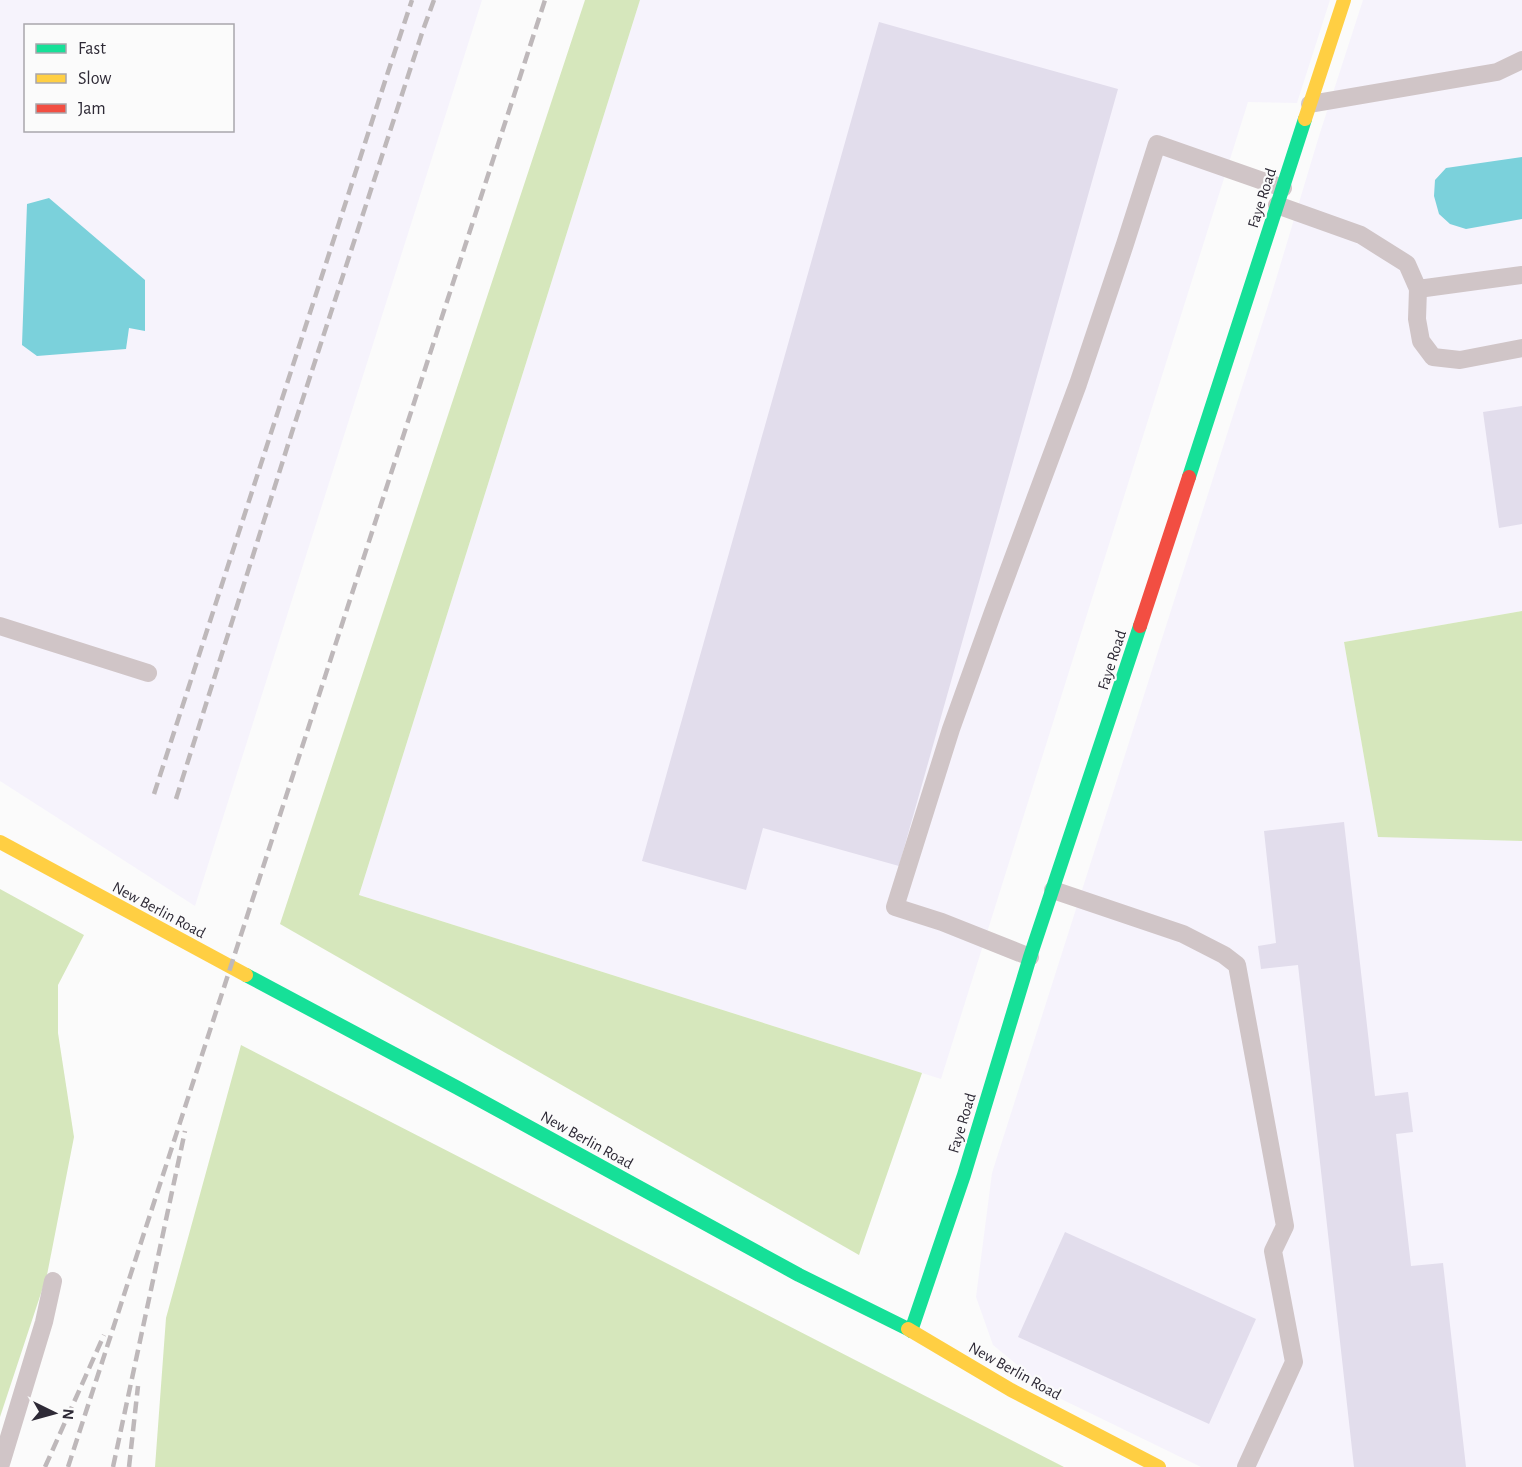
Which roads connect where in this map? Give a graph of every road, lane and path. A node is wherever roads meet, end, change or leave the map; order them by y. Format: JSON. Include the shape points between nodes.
{"nodes":[{"id":1,"x":1344,"y":0,"type":"edge"},
{"id":2,"x":1522,"y":60,"type":"edge"},
{"id":3,"x":1310,"y":104,"type":"junction"},
{"id":4,"x":1280,"y":196,"type":"junction"},
{"id":5,"x":1522,"y":275,"type":"edge"},
{"id":6,"x":1418,"y":289,"type":"junction"},
{"id":7,"x":1522,"y":348,"type":"edge"},
{"id":8,"x":0,"y":626,"type":"edge"},
{"id":9,"x":148,"y":673,"type":"dead end"},
{"id":10,"x":0,"y":842,"type":"edge"},
{"id":11,"x":1053,"y":890,"type":"junction"},
{"id":12,"x":1030,"y":957,"type":"junction"},
{"id":13,"x":53,"y":1281,"type":"dead end"},
{"id":14,"x":911,"y":1331,"type":"junction"},
{"id":15,"x":0,"y":1467,"type":"edge"},
{"id":16,"x":1158,"y":1467,"type":"edge"},
{"id":17,"x":1246,"y":1467,"type":"edge"}],
"edges":[{"from":1,"to":3,"type":"street","name":"Faye Road"},
{"from":2,"to":3,"type":"lane","via":[[1497,72]]},
{"from":3,"to":4,"type":"street","name":"Faye Road"},
{"from":4,"to":6,"type":"lane","via":[[1361,235],[1407,264]]},
{"from":4,"to":11,"type":"street","name":"Faye Road"},
{"from":4,"to":12,"type":"lane","via":[[1157,144],[1078,384],[951,729],[895,907]]},
{"from":5,"to":6,"type":"lane"},
{"from":6,"to":7,"type":"lane","via":[[1421,341],[1433,357],[1460,360]]},
{"from":8,"to":9,"type":"lane"},
{"from":10,"to":14,"type":"street","name":"New Berlin Road","via":[[799,1275]]},
{"from":11,"to":12,"type":"street","name":"Faye Road"},
{"from":11,"to":17,"type":"lane","via":[[1183,934],[1237,965],[1285,1226],[1273,1251],[1294,1362]]},
{"from":12,"to":14,"type":"street","name":"Faye Road","via":[[964,1175]]},
{"from":13,"to":15,"type":"lane"},
{"from":14,"to":16,"type":"street","name":"New Berlin Road","via":[[1011,1390]]}]}
